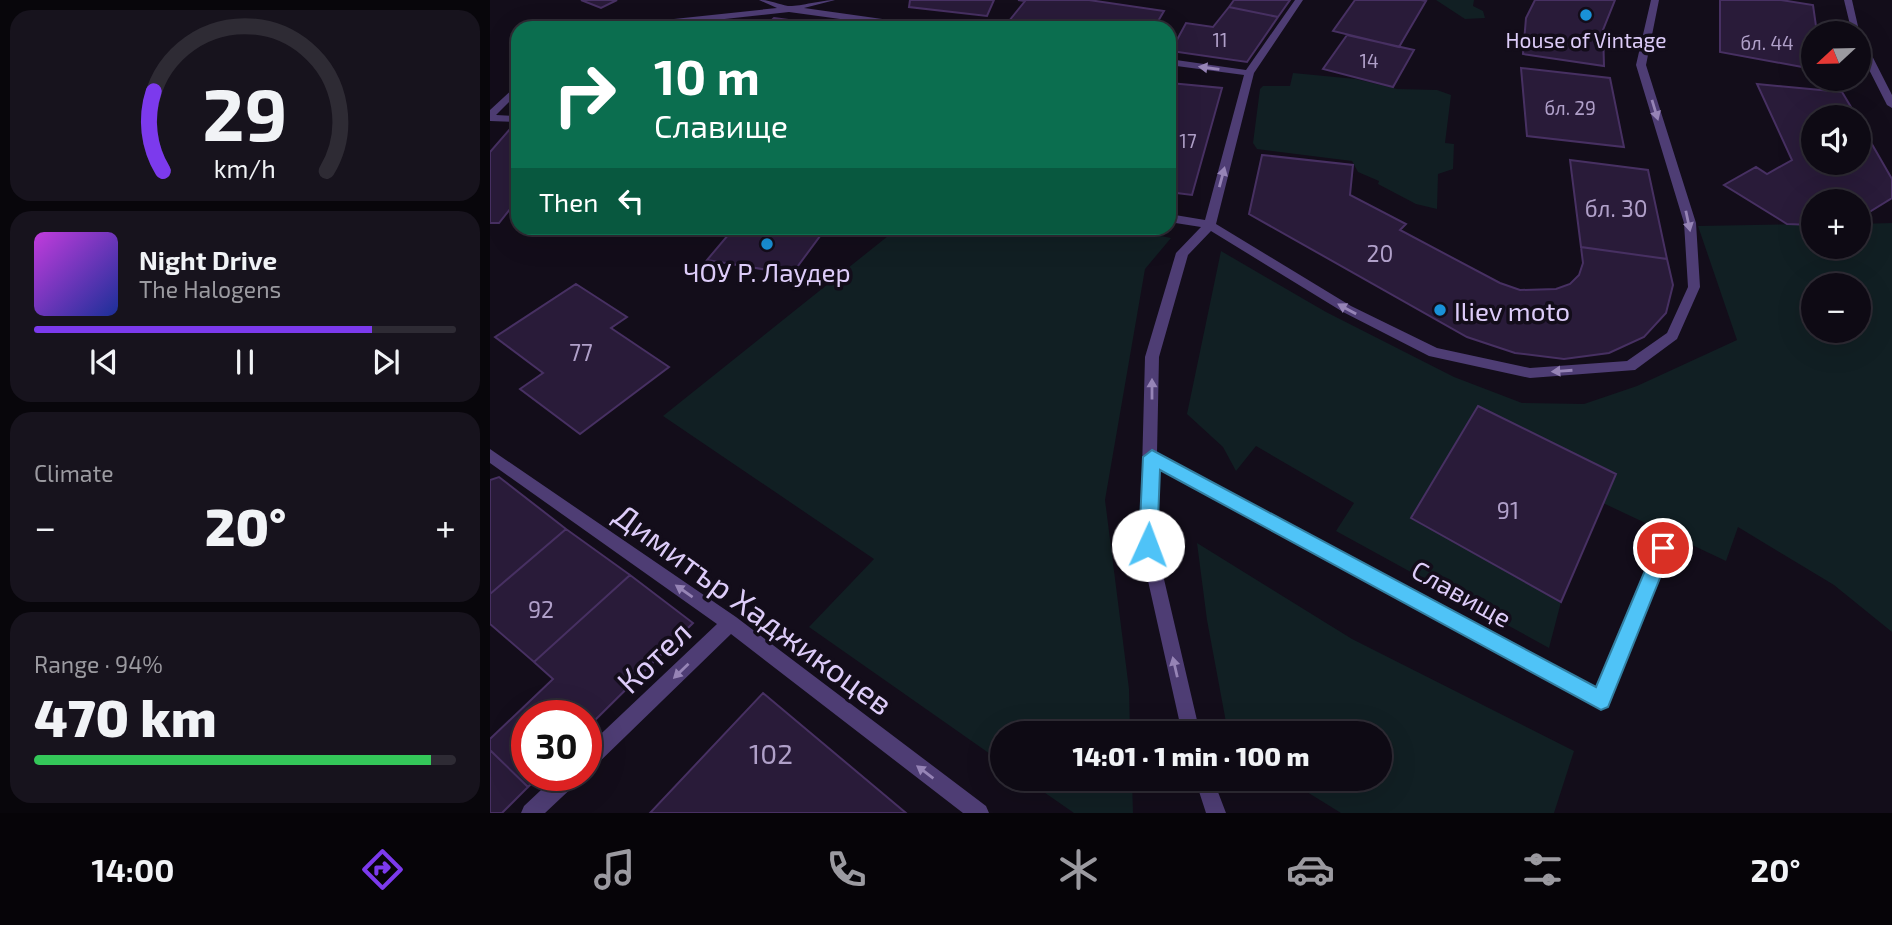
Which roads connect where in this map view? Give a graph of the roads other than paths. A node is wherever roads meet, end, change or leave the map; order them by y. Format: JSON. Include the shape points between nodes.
{"nodes":[{"id":1,"x":763,"y":0,"type":"edge"},
{"id":2,"x":831,"y":0,"type":"edge"},
{"id":3,"x":1299,"y":0,"type":"edge"},
{"id":4,"x":1656,"y":0,"type":"edge"},
{"id":5,"x":1848,"y":0,"type":"edge"},
{"id":6,"x":789,"y":9,"type":"junction"},
{"id":7,"x":680,"y":21,"type":"edge"},
{"id":8,"x":875,"y":21,"type":"edge"},
{"id":9,"x":1854,"y":21,"type":"edge"},
{"id":10,"x":1871,"y":62,"type":"edge"},
{"id":11,"x":1176,"y":63,"type":"edge"},
{"id":12,"x":1249,"y":73,"type":"junction"},
{"id":13,"x":511,"y":95,"type":"edge"},
{"id":14,"x":490,"y":100,"type":"edge"},
{"id":15,"x":506,"y":100,"type":"junction"},
{"id":16,"x":1892,"y":105,"type":"edge"},
{"id":17,"x":490,"y":117,"type":"edge"},
{"id":18,"x":511,"y":118,"type":"edge"},
{"id":19,"x":1176,"y":219,"type":"edge"},
{"id":20,"x":1210,"y":225,"type":"junction"},
{"id":21,"x":490,"y":455,"type":"edge"},
{"id":22,"x":1152,"y":457,"type":"junction"},
{"id":23,"x":1663,"y":548,"type":"dead end"},
{"id":24,"x":730,"y":624,"type":"junction"},
{"id":25,"x":1188,"y":721,"type":"edge"},
{"id":26,"x":602,"y":746,"type":"edge"},
{"id":27,"x":554,"y":791,"type":"edge"},
{"id":28,"x":1209,"y":791,"type":"edge"},
{"id":29,"x":531,"y":813,"type":"edge"},
{"id":30,"x":979,"y":813,"type":"edge"},
{"id":31,"x":1216,"y":813,"type":"edge"}],
"edges":[{"from":1,"to":6,"type":"street"},
{"from":2,"to":6,"type":"street"},
{"from":3,"to":12,"type":"street"},
{"from":4,"to":20,"type":"street","one_way":true,"via":[[1641,65],[1690,223],[1694,287],[1672,336],[1630,366],[1531,373],[1434,352],[1347,309]]},
{"from":5,"to":9,"type":"street"},
{"from":6,"to":7,"type":"street"},
{"from":6,"to":8,"type":"street"},
{"from":10,"to":16,"type":"street"},
{"from":12,"to":11,"type":"street","one_way":true},
{"from":20,"to":12,"type":"street","one_way":true},
{"from":13,"to":15,"type":"street"},
{"from":14,"to":15,"type":"street"},
{"from":15,"to":17,"type":"street"},
{"from":17,"to":18,"type":"street"},
{"from":19,"to":20,"type":"street"},
{"from":22,"to":20,"type":"street","one_way":true,"via":[[1152,357],[1182,253]]},
{"from":24,"to":21,"type":"street","name":"Димитър Хаджикоцев","one_way":true},
{"from":22,"to":23,"type":"street","name":"Славище","via":[[1601,700]]},
{"from":25,"to":22,"type":"street","one_way":true,"via":[[1148,545]]},
{"from":24,"to":26,"type":"street","name":"Котел","one_way":true},
{"from":30,"to":24,"type":"street","name":"Димитър Хаджикоцев","one_way":true},
{"from":27,"to":29,"type":"street"},
{"from":28,"to":31,"type":"street"}]}
